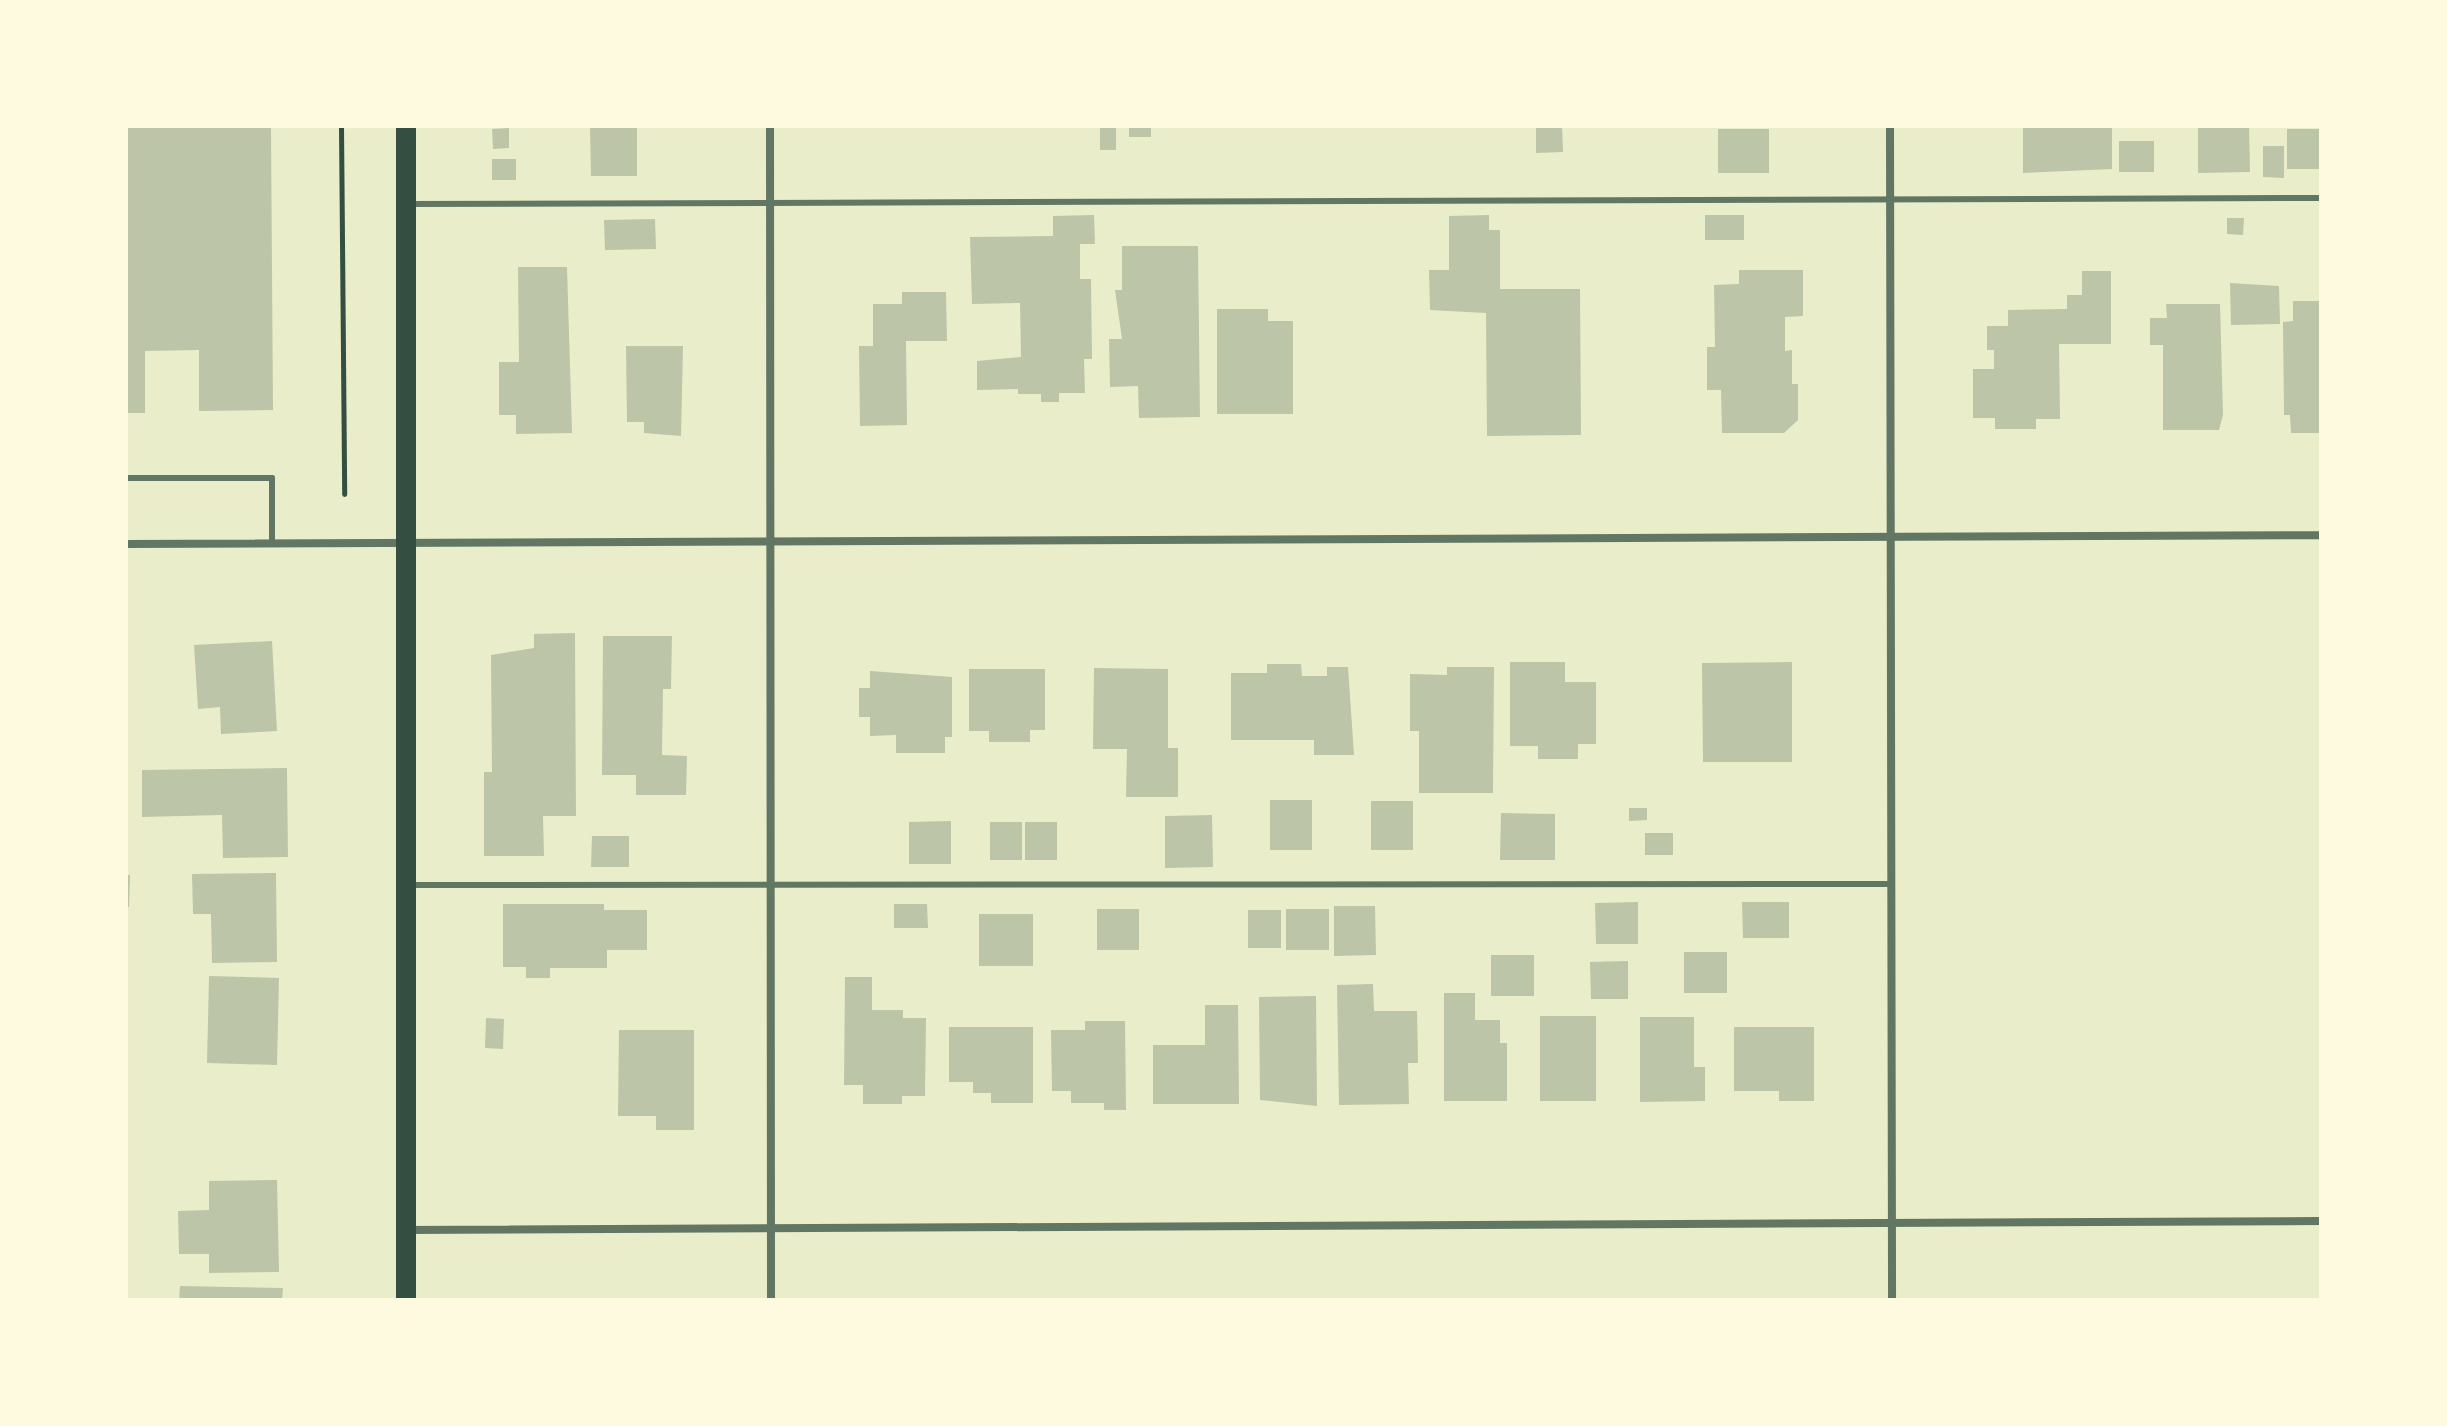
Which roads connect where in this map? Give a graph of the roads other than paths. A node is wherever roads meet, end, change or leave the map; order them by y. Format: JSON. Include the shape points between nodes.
{"nodes":[{"id":1,"x":406,"y":126,"type":"edge"},
{"id":2,"x":770,"y":126,"type":"edge"},
{"id":3,"x":1890,"y":126,"type":"edge"},
{"id":4,"x":2321,"y":198,"type":"edge"},
{"id":5,"x":1891,"y":199,"type":"junction"},
{"id":6,"x":770,"y":203,"type":"junction"},
{"id":7,"x":406,"y":204,"type":"junction"},
{"id":8,"x":126,"y":478,"type":"edge"},
{"id":9,"x":2321,"y":535,"type":"edge"},
{"id":10,"x":1891,"y":537,"type":"junction"},
{"id":11,"x":770,"y":542,"type":"junction"},
{"id":12,"x":126,"y":544,"type":"edge"},
{"id":13,"x":272,"y":544,"type":"junction"},
{"id":14,"x":406,"y":544,"type":"junction"},
{"id":15,"x":1892,"y":884,"type":"junction"},
{"id":16,"x":406,"y":885,"type":"junction"},
{"id":17,"x":771,"y":885,"type":"junction"},
{"id":18,"x":2321,"y":1221,"type":"edge"},
{"id":19,"x":1892,"y":1223,"type":"junction"},
{"id":20,"x":771,"y":1228,"type":"junction"},
{"id":21,"x":406,"y":1230,"type":"junction"},
{"id":22,"x":406,"y":1300,"type":"edge"},
{"id":23,"x":771,"y":1300,"type":"edge"},
{"id":24,"x":1892,"y":1300,"type":"edge"}],
"edges":[{"from":1,"to":7,"type":"main road"},
{"from":2,"to":6,"type":"street"},
{"from":3,"to":5,"type":"street"},
{"from":4,"to":5,"type":"lane"},
{"from":5,"to":6,"type":"lane"},
{"from":5,"to":10,"type":"street"},
{"from":6,"to":7,"type":"lane"},
{"from":6,"to":11,"type":"street"},
{"from":7,"to":14,"type":"main road"},
{"from":8,"to":13,"type":"lane","via":[[272,478]]},
{"from":9,"to":10,"type":"street"},
{"from":10,"to":11,"type":"street"},
{"from":10,"to":15,"type":"street"},
{"from":11,"to":14,"type":"street"},
{"from":11,"to":17,"type":"street"},
{"from":12,"to":13,"type":"street"},
{"from":13,"to":14,"type":"street"},
{"from":14,"to":16,"type":"main road"},
{"from":15,"to":17,"type":"lane"},
{"from":15,"to":19,"type":"street"},
{"from":16,"to":17,"type":"lane"},
{"from":16,"to":21,"type":"main road"},
{"from":17,"to":20,"type":"street"},
{"from":18,"to":19,"type":"street"},
{"from":19,"to":20,"type":"street"},
{"from":19,"to":24,"type":"street"},
{"from":20,"to":21,"type":"street"},
{"from":20,"to":23,"type":"street"},
{"from":21,"to":22,"type":"main road"}]}
